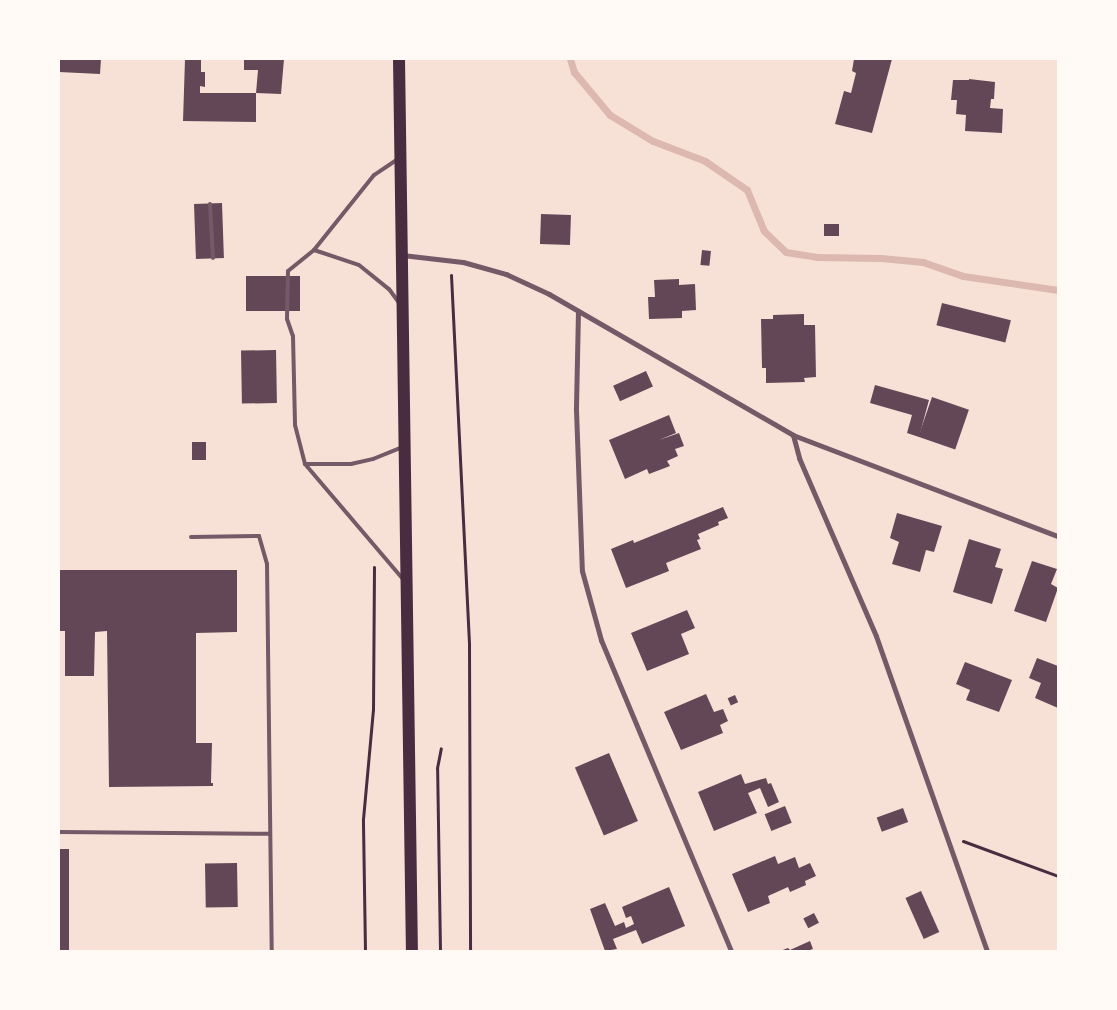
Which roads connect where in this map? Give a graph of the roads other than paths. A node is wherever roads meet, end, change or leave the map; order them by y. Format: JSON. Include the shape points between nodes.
{"nodes":[{"id":1,"x":399,"y":59,"type":"edge"},
{"id":2,"x":400,"y":157,"type":"junction"},
{"id":3,"x":210,"y":204,"type":"dead end"},
{"id":4,"x":314,"y":250,"type":"junction"},
{"id":5,"x":402,"y":255,"type":"junction"},
{"id":6,"x":213,"y":258,"type":"dead end"},
{"id":7,"x":403,"y":309,"type":"junction"},
{"id":8,"x":578,"y":311,"type":"junction"},
{"id":9,"x":793,"y":435,"type":"junction"},
{"id":10,"x":405,"y":446,"type":"junction"},
{"id":11,"x":305,"y":464,"type":"junction"},
{"id":12,"x":1058,"y":536,"type":"edge"},
{"id":13,"x":191,"y":537,"type":"dead end"},
{"id":14,"x":405,"y":582,"type":"junction"},
{"id":15,"x":59,"y":832,"type":"edge"},
{"id":16,"x":270,"y":834,"type":"junction"},
{"id":17,"x":272,"y":951,"type":"edge"},
{"id":18,"x":412,"y":951,"type":"edge"},
{"id":19,"x":731,"y":951,"type":"edge"},
{"id":20,"x":987,"y":951,"type":"edge"}],
"edges":[{"from":1,"to":2,"type":"main road"},
{"from":2,"to":4,"type":"lane","via":[[374,175]]},
{"from":2,"to":5,"type":"main road"},
{"from":3,"to":6,"type":"lane"},
{"from":4,"to":7,"type":"lane","via":[[359,265],[389,289]]},
{"from":4,"to":11,"type":"lane","via":[[288,271],[287,319],[293,336],[295,425]]},
{"from":5,"to":7,"type":"main road"},
{"from":5,"to":8,"type":"street","via":[[450,260],[506,274]]},
{"from":7,"to":10,"type":"main road"},
{"from":8,"to":9,"type":"street"},
{"from":8,"to":19,"type":"street","via":[[576,410],[582,571],[601,640]]},
{"from":9,"to":12,"type":"street"},
{"from":9,"to":20,"type":"street","via":[[799,458],[876,636]]},
{"from":10,"to":11,"type":"lane","via":[[351,464]]},
{"from":10,"to":14,"type":"main road"},
{"from":11,"to":14,"type":"lane"},
{"from":13,"to":16,"type":"lane","via":[[259,536],[268,564]]},
{"from":14,"to":18,"type":"main road"},
{"from":15,"to":16,"type":"lane"},
{"from":16,"to":17,"type":"lane"}]}
